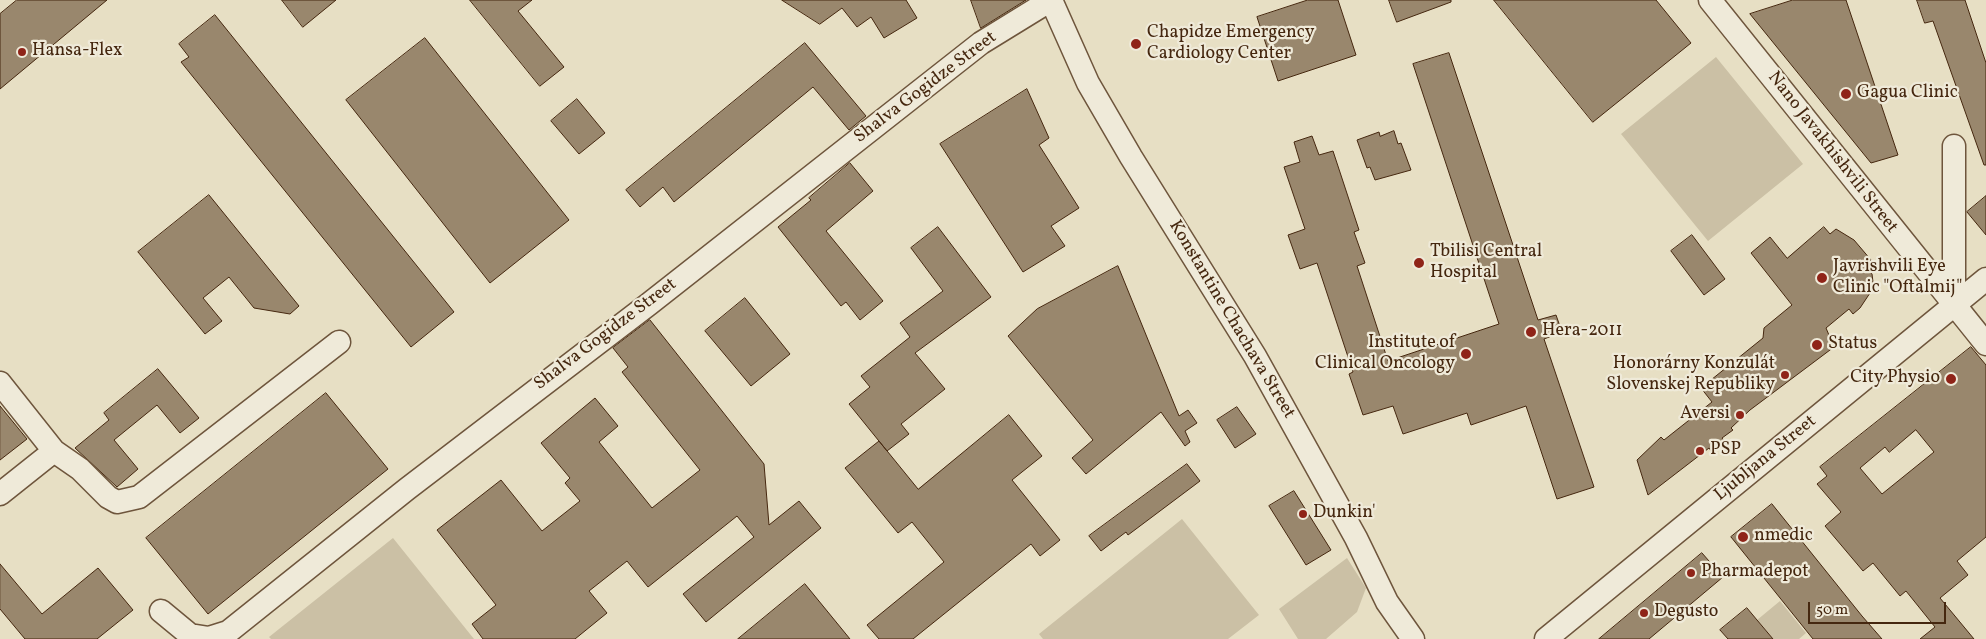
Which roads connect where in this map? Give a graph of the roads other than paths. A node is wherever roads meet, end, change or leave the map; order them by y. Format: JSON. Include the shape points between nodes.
{"nodes":[{"id":1,"x":1051,"y":0,"type":"edge"},
{"id":2,"x":1710,"y":0,"type":"edge"},
{"id":3,"x":1954,"y":146,"type":"dead end"},
{"id":4,"x":1986,"y":279,"type":"edge"},
{"id":5,"x":1954,"y":306,"type":"junction"},
{"id":6,"x":339,"y":342,"type":"dead end"},
{"id":7,"x":1986,"y":344,"type":"edge"},
{"id":8,"x":0,"y":383,"type":"edge"},
{"id":9,"x":54,"y":451,"type":"junction"},
{"id":10,"x":0,"y":494,"type":"edge"},
{"id":11,"x":162,"y":611,"type":"dead end"},
{"id":12,"x":1413,"y":639,"type":"edge"},
{"id":13,"x":1546,"y":639,"type":"edge"}],
"edges":[{"from":1,"to":11,"type":"street","name":"Shalva Gogidze Street","via":[[981,43],[228,632],[209,638],[190,635]]},
{"from":1,"to":12,"type":"street","name":"Konstantine Chachava Street","via":[[1088,83],[1256,356],[1356,538],[1387,602]]},
{"from":2,"to":5,"type":"street","name":"Nano Javakhishvili Street"},
{"from":3,"to":5,"type":"street"},
{"from":4,"to":5,"type":"street","name":"Ljubljana Street"},
{"from":5,"to":7,"type":"street","name":"Nano Javakhishvili Street"},
{"from":5,"to":13,"type":"street","name":"Ljubljana Street"},
{"from":6,"to":9,"type":"street","via":[[139,497],[117,502]]},
{"from":8,"to":9,"type":"street"},
{"from":9,"to":10,"type":"street"}]}
